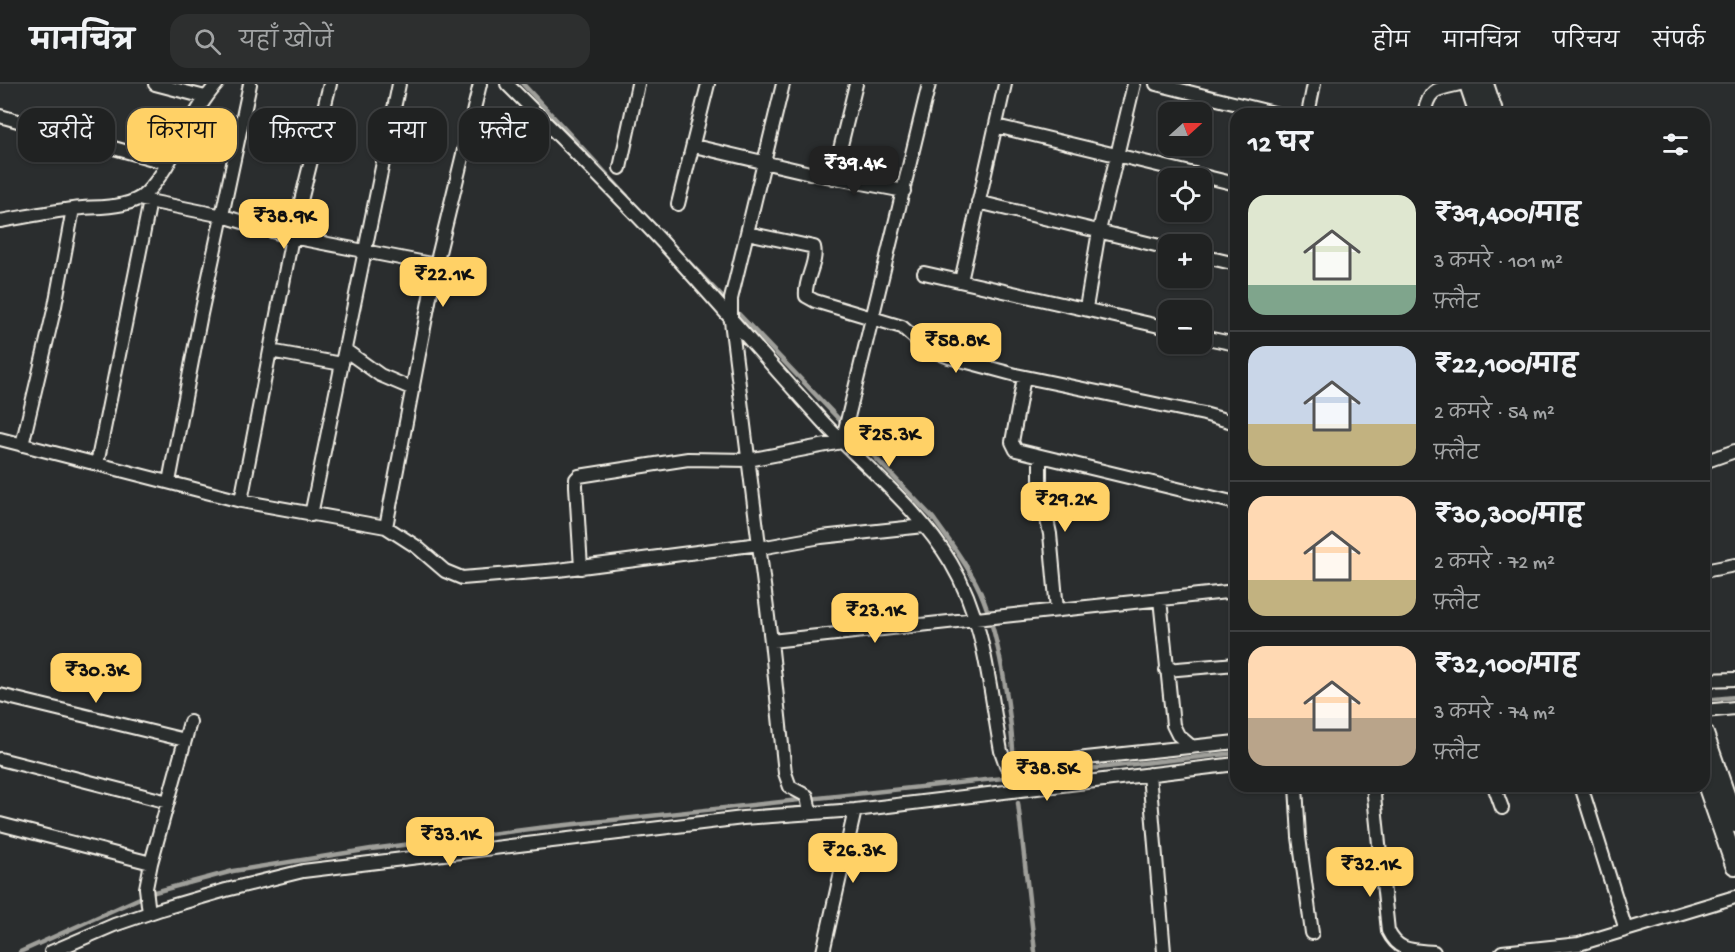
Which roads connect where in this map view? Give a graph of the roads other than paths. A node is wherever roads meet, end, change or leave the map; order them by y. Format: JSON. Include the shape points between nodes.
{"nodes":[{"id":1,"x":155,"y":84,"type":"edge"},
{"id":2,"x":217,"y":84,"type":"edge"},
{"id":3,"x":250,"y":84,"type":"edge"},
{"id":4,"x":330,"y":84,"type":"edge"},
{"id":5,"x":399,"y":84,"type":"edge"},
{"id":6,"x":480,"y":84,"type":"edge"},
{"id":7,"x":507,"y":84,"type":"edge"},
{"id":8,"x":638,"y":84,"type":"edge"},
{"id":9,"x":708,"y":84,"type":"edge"},
{"id":10,"x":783,"y":84,"type":"edge"},
{"id":11,"x":856,"y":84,"type":"edge"},
{"id":12,"x":929,"y":84,"type":"edge"},
{"id":13,"x":1005,"y":84,"type":"edge"},
{"id":14,"x":1134,"y":84,"type":"edge"},
{"id":15,"x":1156,"y":84,"type":"edge"},
{"id":16,"x":1314,"y":84,"type":"edge"},
{"id":17,"x":1461,"y":84,"type":"edge"},
{"id":18,"x":1469,"y":84,"type":"edge"},
{"id":19,"x":1484,"y":84,"type":"edge"},
{"id":20,"x":205,"y":97,"type":"junction"},
{"id":21,"x":199,"y":108,"type":"edge"},
{"id":22,"x":1254,"y":108,"type":"edge"},
{"id":23,"x":1309,"y":108,"type":"edge"},
{"id":24,"x":1426,"y":108,"type":"edge"},
{"id":25,"x":1477,"y":108,"type":"edge"},
{"id":26,"x":1492,"y":108,"type":"edge"},
{"id":27,"x":0,"y":116,"type":"edge"},
{"id":28,"x":996,"y":126,"type":"junction"},
{"id":29,"x":694,"y":146,"type":"junction"},
{"id":30,"x":127,"y":151,"type":"edge"},
{"id":31,"x":1116,"y":154,"type":"junction"},
{"id":32,"x":168,"y":162,"type":"edge"},
{"id":33,"x":764,"y":162,"type":"junction"},
{"id":34,"x":620,"y":168,"type":"dead end"},
{"id":35,"x":833,"y":178,"type":"junction"},
{"id":36,"x":1230,"y":182,"type":"edge"},
{"id":37,"x":904,"y":191,"type":"junction"},
{"id":38,"x":144,"y":200,"type":"junction"},
{"id":39,"x":978,"y":202,"type":"junction"},
{"id":40,"x":678,"y":204,"type":"dead end"},
{"id":41,"x":73,"y":209,"type":"junction"},
{"id":42,"x":223,"y":216,"type":"junction"},
{"id":43,"x":0,"y":221,"type":"edge"},
{"id":44,"x":1099,"y":231,"type":"junction"},
{"id":45,"x":747,"y":233,"type":"junction"},
{"id":46,"x":292,"y":237,"type":"junction"},
{"id":47,"x":1158,"y":246,"type":"edge"},
{"id":48,"x":366,"y":251,"type":"junction"},
{"id":49,"x":1212,"y":258,"type":"edge"},
{"id":50,"x":1230,"y":263,"type":"edge"},
{"id":51,"x":436,"y":265,"type":"junction"},
{"id":52,"x":924,"y":273,"type":"dead end"},
{"id":53,"x":961,"y":281,"type":"junction"},
{"id":54,"x":1086,"y":308,"type":"junction"},
{"id":55,"x":731,"y":310,"type":"junction"},
{"id":56,"x":872,"y":318,"type":"junction"},
{"id":57,"x":1158,"y":326,"type":"edge"},
{"id":58,"x":1212,"y":339,"type":"edge"},
{"id":59,"x":1230,"y":343,"type":"edge"},
{"id":60,"x":345,"y":350,"type":"junction"},
{"id":61,"x":270,"y":351,"type":"junction"},
{"id":62,"x":342,"y":364,"type":"junction"},
{"id":63,"x":1024,"y":377,"type":"junction"},
{"id":64,"x":413,"y":389,"type":"junction"},
{"id":65,"x":1230,"y":421,"type":"edge"},
{"id":66,"x":844,"y":433,"type":"junction"},
{"id":67,"x":0,"y":439,"type":"edge"},
{"id":68,"x":22,"y":445,"type":"junction"},
{"id":69,"x":1735,"y":452,"type":"edge"},
{"id":70,"x":1040,"y":457,"type":"junction"},
{"id":71,"x":748,"y":460,"type":"junction"},
{"id":72,"x":1710,"y":460,"type":"edge"},
{"id":73,"x":97,"y":464,"type":"junction"},
{"id":74,"x":169,"y":482,"type":"junction"},
{"id":75,"x":241,"y":501,"type":"junction"},
{"id":76,"x":1230,"y":502,"type":"edge"},
{"id":77,"x":311,"y":515,"type":"junction"},
{"id":78,"x":924,"y":526,"type":"junction"},
{"id":79,"x":386,"y":527,"type":"junction"},
{"id":80,"x":760,"y":546,"type":"junction"},
{"id":81,"x":1735,"y":565,"type":"edge"},
{"id":82,"x":581,"y":568,"type":"junction"},
{"id":83,"x":1710,"y":570,"type":"edge"},
{"id":84,"x":1230,"y":592,"type":"edge"},
{"id":85,"x":1160,"y":600,"type":"junction"},
{"id":86,"x":1057,"y":610,"type":"junction"},
{"id":87,"x":986,"y":618,"type":"junction"},
{"id":88,"x":771,"y":641,"type":"junction"},
{"id":89,"x":1230,"y":665,"type":"edge"},
{"id":90,"x":1166,"y":670,"type":"junction"},
{"id":91,"x":1710,"y":680,"type":"edge"},
{"id":92,"x":1735,"y":680,"type":"edge"},
{"id":93,"x":0,"y":695,"type":"edge"},
{"id":94,"x":1735,"y":708,"type":"edge"},
{"id":95,"x":1710,"y":710,"type":"edge"},
{"id":96,"x":190,"y":722,"type":"dead end"},
{"id":97,"x":185,"y":740,"type":"junction"},
{"id":98,"x":1230,"y":743,"type":"edge"},
{"id":99,"x":1192,"y":747,"type":"junction"},
{"id":100,"x":1710,"y":751,"type":"edge"},
{"id":101,"x":0,"y":759,"type":"edge"},
{"id":102,"x":1230,"y":765,"type":"edge"},
{"id":103,"x":1149,"y":774,"type":"junction"},
{"id":104,"x":1296,"y":792,"type":"edge"},
{"id":105,"x":1374,"y":792,"type":"edge"},
{"id":106,"x":1496,"y":792,"type":"edge"},
{"id":107,"x":1583,"y":792,"type":"edge"},
{"id":108,"x":1710,"y":792,"type":"edge"},
{"id":109,"x":168,"y":802,"type":"junction"},
{"id":110,"x":809,"y":805,"type":"junction"},
{"id":111,"x":1502,"y":808,"type":"dead end"},
{"id":112,"x":855,"y":810,"type":"junction"},
{"id":113,"x":1735,"y":823,"type":"edge"},
{"id":114,"x":0,"y":824,"type":"edge"},
{"id":115,"x":151,"y":863,"type":"junction"},
{"id":116,"x":1735,"y":865,"type":"edge"},
{"id":117,"x":1735,"y":897,"type":"edge"},
{"id":118,"x":147,"y":903,"type":"junction"},
{"id":119,"x":1626,"y":930,"type":"junction"},
{"id":120,"x":1312,"y":933,"type":"dead end"},
{"id":121,"x":51,"y":952,"type":"edge"},
{"id":122,"x":823,"y":952,"type":"edge"},
{"id":123,"x":1164,"y":952,"type":"edge"},
{"id":124,"x":1434,"y":952,"type":"edge"},
{"id":125,"x":1502,"y":952,"type":"edge"}],
"edges":[{"from":1,"to":20,"type":"street"},
{"from":2,"to":20,"type":"street"},
{"from":3,"to":42,"type":"street"},
{"from":4,"to":46,"type":"street"},
{"from":5,"to":48,"type":"street"},
{"from":6,"to":51,"type":"street"},
{"from":7,"to":55,"type":"street"},
{"from":8,"to":34,"type":"street"},
{"from":9,"to":29,"type":"street"},
{"from":10,"to":33,"type":"street"},
{"from":11,"to":35,"type":"street"},
{"from":12,"to":37,"type":"street"},
{"from":13,"to":28,"type":"street"},
{"from":14,"to":31,"type":"street"},
{"from":15,"to":22,"type":"street"},
{"from":16,"to":23,"type":"street"},
{"from":17,"to":24,"type":"street","via":[[1433,91]]},
{"from":18,"to":25,"type":"main road"},
{"from":19,"to":26,"type":"main road"},
{"from":20,"to":21,"type":"street"},
{"from":27,"to":30,"type":"street"},
{"from":28,"to":31,"type":"street"},
{"from":28,"to":39,"type":"street"},
{"from":29,"to":33,"type":"street"},
{"from":29,"to":40,"type":"street"},
{"from":31,"to":36,"type":"street"},
{"from":31,"to":44,"type":"street"},
{"from":32,"to":38,"type":"street"},
{"from":33,"to":35,"type":"street"},
{"from":33,"to":45,"type":"street"},
{"from":35,"to":37,"type":"street"},
{"from":37,"to":56,"type":"street"},
{"from":38,"to":41,"type":"street"},
{"from":38,"to":42,"type":"street"},
{"from":38,"to":73,"type":"street"},
{"from":39,"to":44,"type":"street"},
{"from":39,"to":53,"type":"street"},
{"from":41,"to":43,"type":"street"},
{"from":41,"to":68,"type":"street"},
{"from":42,"to":46,"type":"street"},
{"from":42,"to":74,"type":"street"},
{"from":44,"to":47,"type":"street"},
{"from":44,"to":54,"type":"street"},
{"from":45,"to":55,"type":"street"},
{"from":45,"to":56,"type":"street","via":[[814,247],[806,296]]},
{"from":46,"to":48,"type":"street"},
{"from":46,"to":61,"type":"street"},
{"from":48,"to":51,"type":"street"},
{"from":48,"to":60,"type":"street"},
{"from":49,"to":50,"type":"street"},
{"from":51,"to":64,"type":"street"},
{"from":52,"to":53,"type":"street"},
{"from":53,"to":54,"type":"street"},
{"from":54,"to":57,"type":"street"},
{"from":55,"to":66,"type":"street"},
{"from":55,"to":71,"type":"street"},
{"from":56,"to":63,"type":"street","via":[[902,327],[918,343],[942,355]]},
{"from":56,"to":66,"type":"street"},
{"from":58,"to":59,"type":"street"},
{"from":60,"to":62,"type":"street"},
{"from":60,"to":64,"type":"street","via":[[380,375]]},
{"from":61,"to":62,"type":"street"},
{"from":61,"to":75,"type":"street"},
{"from":62,"to":77,"type":"street"},
{"from":63,"to":65,"type":"street"},
{"from":63,"to":70,"type":"street","via":[[1013,447]]},
{"from":64,"to":79,"type":"street"},
{"from":66,"to":71,"type":"street"},
{"from":66,"to":78,"type":"street"},
{"from":67,"to":68,"type":"street"},
{"from":68,"to":73,"type":"street"},
{"from":69,"to":72,"type":"street"},
{"from":70,"to":76,"type":"street"},
{"from":70,"to":86,"type":"street","via":[[1040,486],[1050,534]]},
{"from":71,"to":80,"type":"street"},
{"from":71,"to":82,"type":"street","via":[[688,459],[579,476],[576,486]]},
{"from":73,"to":74,"type":"street"},
{"from":74,"to":75,"type":"street"},
{"from":75,"to":77,"type":"street"},
{"from":77,"to":79,"type":"street"},
{"from":78,"to":80,"type":"street"},
{"from":78,"to":87,"type":"street"},
{"from":79,"to":82,"type":"street","via":[[445,571],[462,578]]},
{"from":80,"to":82,"type":"street"},
{"from":80,"to":88,"type":"street"},
{"from":81,"to":83,"type":"street"},
{"from":84,"to":85,"type":"street"},
{"from":85,"to":86,"type":"street"},
{"from":85,"to":90,"type":"street"},
{"from":86,"to":87,"type":"street"},
{"from":87,"to":88,"type":"street"},
{"from":87,"to":99,"type":"street","via":[[986,657],[1001,751],[1010,768]]},
{"from":88,"to":110,"type":"street","via":[[785,773],[790,787]]},
{"from":89,"to":90,"type":"street"},
{"from":90,"to":99,"type":"street","via":[[1173,725]]},
{"from":91,"to":92,"type":"street"},
{"from":93,"to":97,"type":"street"},
{"from":94,"to":95,"type":"street"},
{"from":96,"to":97,"type":"street"},
{"from":97,"to":109,"type":"street"},
{"from":98,"to":99,"type":"street"},
{"from":100,"to":113,"type":"main road"},
{"from":101,"to":109,"type":"street"},
{"from":102,"to":103,"type":"street"},
{"from":103,"to":112,"type":"street"},
{"from":103,"to":123,"type":"street"},
{"from":104,"to":120,"type":"street"},
{"from":105,"to":124,"type":"street","via":[[1388,931],[1394,943],[1404,949]]},
{"from":106,"to":111,"type":"street"},
{"from":107,"to":119,"type":"street"},
{"from":108,"to":116,"type":"main road"},
{"from":109,"to":115,"type":"street"},
{"from":110,"to":112,"type":"street"},
{"from":110,"to":118,"type":"street","via":[[743,818],[303,872]]},
{"from":112,"to":122,"type":"street"},
{"from":114,"to":115,"type":"street"},
{"from":115,"to":118,"type":"street"},
{"from":117,"to":119,"type":"street"},
{"from":118,"to":121,"type":"street"},
{"from":119,"to":125,"type":"street","via":[[1579,944]]}]}
